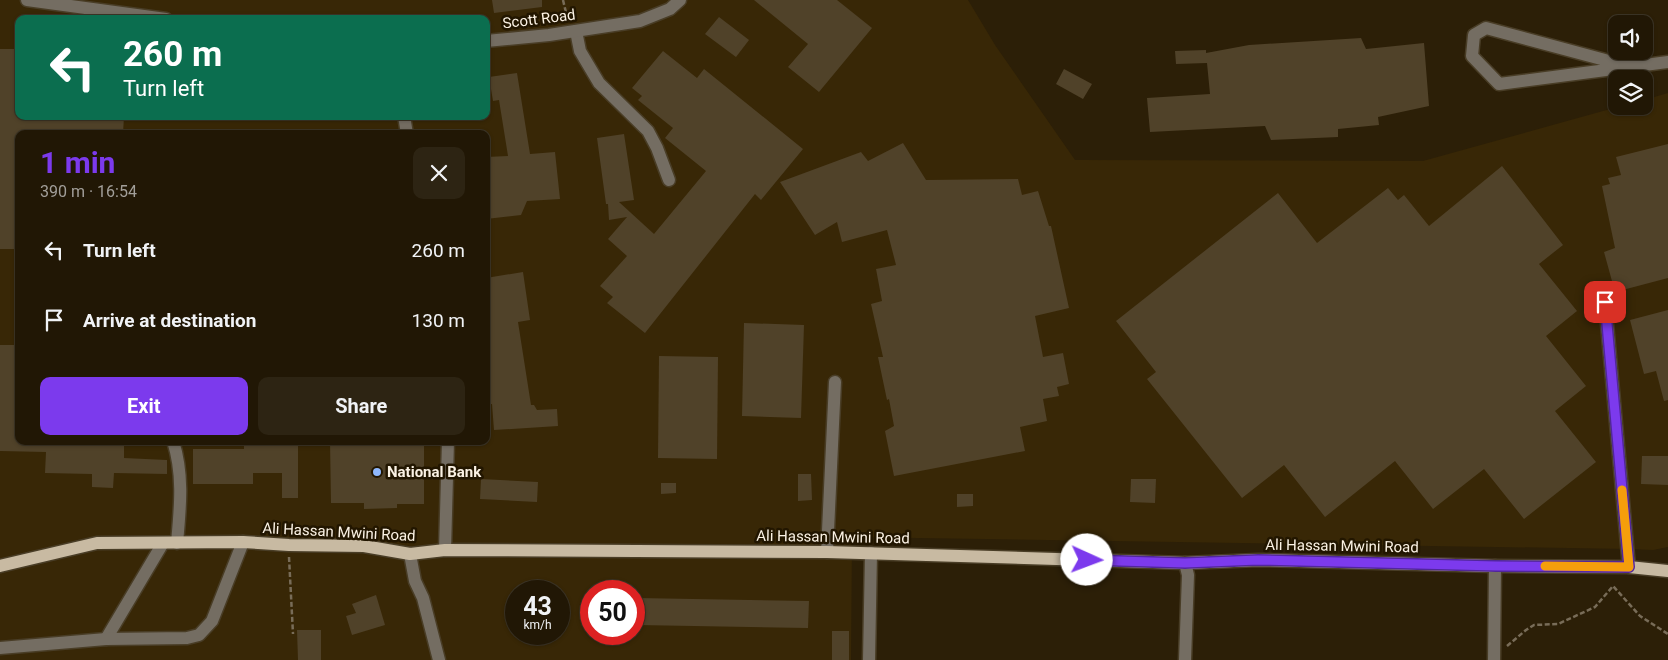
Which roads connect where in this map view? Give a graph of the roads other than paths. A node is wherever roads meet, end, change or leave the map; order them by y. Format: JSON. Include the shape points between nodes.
{"nodes":[{"id":1,"x":27,"y":0,"type":"edge"},
{"id":2,"x":680,"y":0,"type":"edge"},
{"id":3,"x":137,"y":15,"type":"edge"},
{"id":4,"x":573,"y":31,"type":"junction"},
{"id":5,"x":490,"y":41,"type":"edge"},
{"id":6,"x":1668,"y":62,"type":"edge"},
{"id":7,"x":1631,"y":66,"type":"junction"},
{"id":8,"x":669,"y":180,"type":"dead end"},
{"id":9,"x":1605,"y":302,"type":"dead end"},
{"id":10,"x":835,"y":382,"type":"dead end"},
{"id":11,"x":174,"y":445,"type":"edge"},
{"id":12,"x":448,"y":445,"type":"edge"},
{"id":13,"x":243,"y":542,"type":"junction"},
{"id":14,"x":163,"y":543,"type":"junction"},
{"id":15,"x":177,"y":543,"type":"junction"},
{"id":16,"x":445,"y":550,"type":"junction"},
{"id":17,"x":827,"y":552,"type":"junction"},
{"id":18,"x":871,"y":553,"type":"junction"},
{"id":19,"x":410,"y":554,"type":"junction"},
{"id":20,"x":1185,"y":563,"type":"junction"},
{"id":21,"x":0,"y":566,"type":"edge"},
{"id":22,"x":1496,"y":566,"type":"junction"},
{"id":23,"x":1629,"y":567,"type":"junction"},
{"id":24,"x":1668,"y":571,"type":"edge"},
{"id":25,"x":106,"y":639,"type":"junction"},
{"id":26,"x":0,"y":648,"type":"edge"},
{"id":27,"x":1494,"y":659,"type":"edge"},
{"id":28,"x":439,"y":660,"type":"edge"},
{"id":29,"x":869,"y":660,"type":"edge"},
{"id":30,"x":1185,"y":660,"type":"edge"}],
"edges":[{"from":1,"to":3,"type":"street"},
{"from":2,"to":4,"type":"street","name":"Scott Road","via":[[670,10],[640,21]]},
{"from":4,"to":5,"type":"street","name":"Scott Road"},
{"from":4,"to":8,"type":"street","via":[[580,51],[599,83],[648,130]]},
{"from":6,"to":7,"type":"street"},
{"from":7,"to":7,"type":"street","via":[[1499,84],[1472,56],[1474,35],[1486,28]]},
{"from":9,"to":23,"type":"street"},
{"from":10,"to":17,"type":"street"},
{"from":11,"to":15,"type":"street","via":[[180,467]]},
{"from":12,"to":16,"type":"street"},
{"from":13,"to":15,"type":"main road","name":"Ali Hassan Mwini Road"},
{"from":13,"to":19,"type":"main road","name":"Ali Hassan Mwini Road","via":[[364,546]]},
{"from":13,"to":25,"type":"street","via":[[212,621],[199,635]]},
{"from":14,"to":15,"type":"main road","name":"Ali Hassan Mwini Road"},
{"from":14,"to":21,"type":"main road","name":"Ali Hassan Mwini Road","via":[[97,543]]},
{"from":14,"to":25,"type":"street"},
{"from":16,"to":17,"type":"main road","name":"Ali Hassan Mwini Road"},
{"from":16,"to":19,"type":"main road","name":"Ali Hassan Mwini Road"},
{"from":17,"to":18,"type":"main road","name":"Ali Hassan Mwini Road"},
{"from":18,"to":20,"type":"main road","name":"Ali Hassan Mwini Road"},
{"from":18,"to":29,"type":"street"},
{"from":19,"to":28,"type":"street"},
{"from":20,"to":22,"type":"main road","name":"Ali Hassan Mwini Road","via":[[1258,560]]},
{"from":20,"to":30,"type":"street","via":[[1188,575]]},
{"from":22,"to":23,"type":"main road","name":"Ali Hassan Mwini Road"},
{"from":22,"to":27,"type":"street"},
{"from":23,"to":24,"type":"main road","name":"Ali Hassan Mwini Road"},
{"from":25,"to":26,"type":"street"}]}
